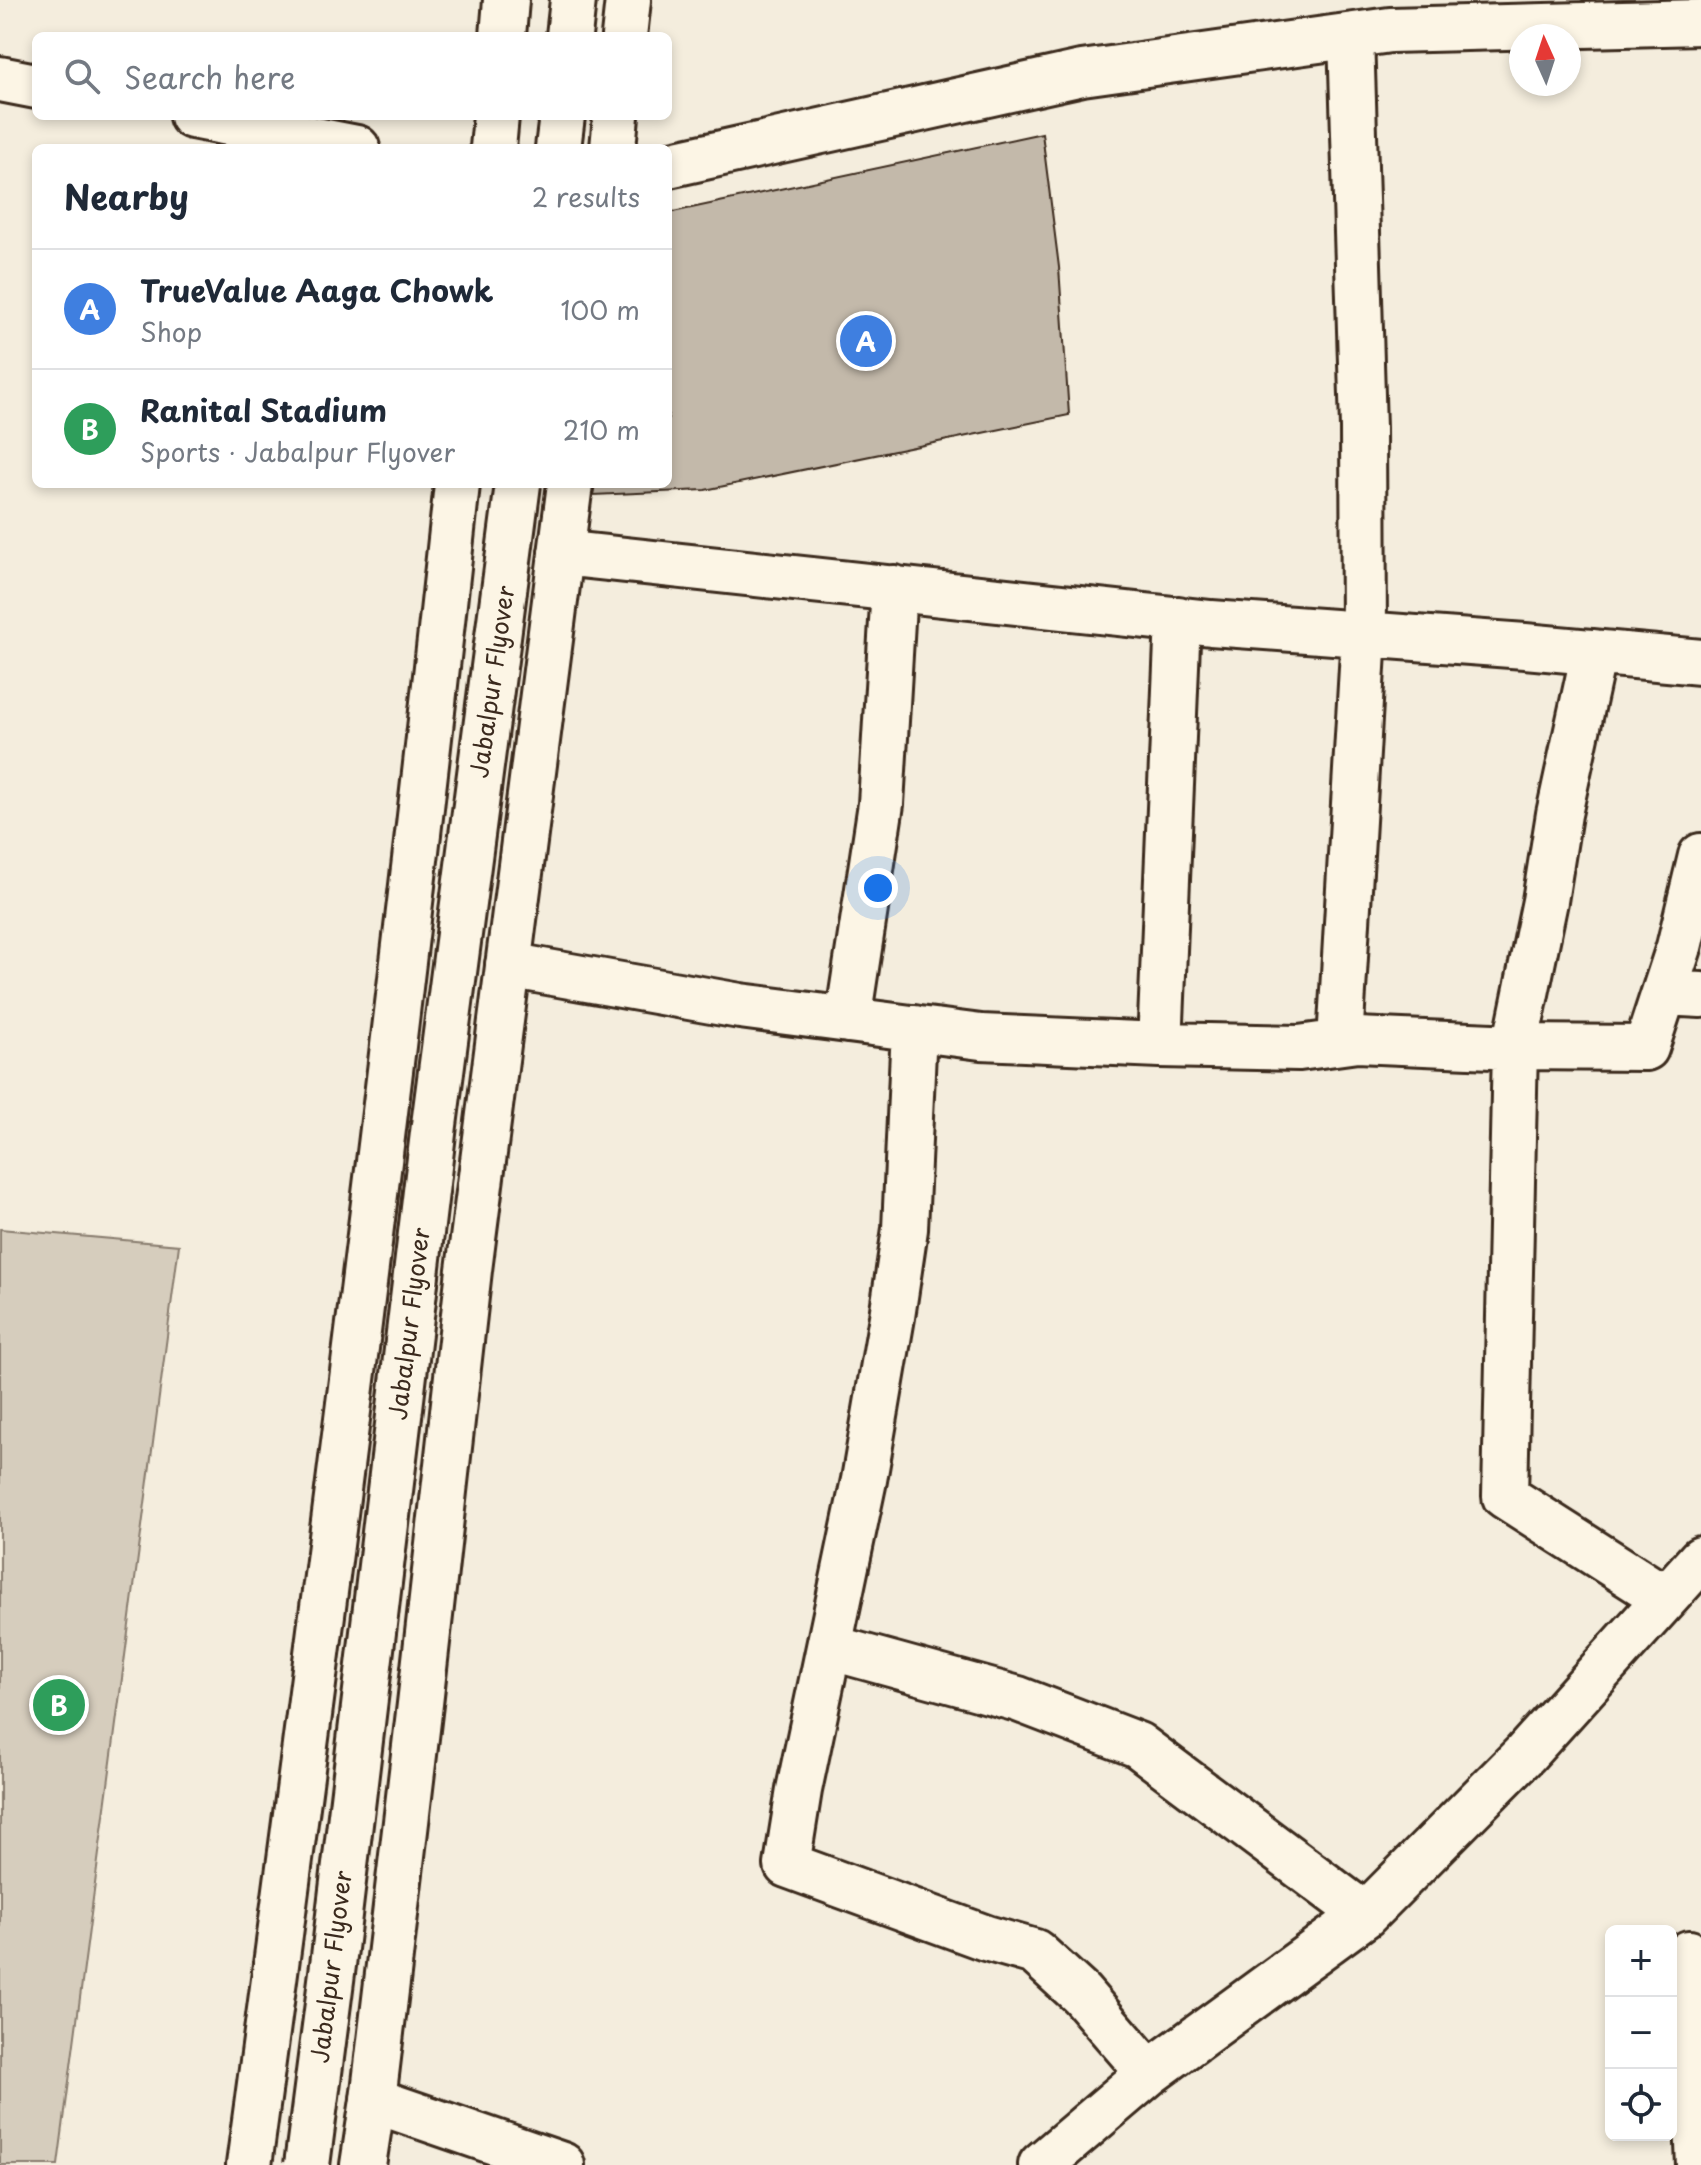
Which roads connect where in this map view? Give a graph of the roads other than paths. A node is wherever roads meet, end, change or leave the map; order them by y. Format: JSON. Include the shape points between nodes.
{"nodes":[{"id":1,"x":506,"y":0,"type":"edge"},
{"id":2,"x":573,"y":0,"type":"edge"},
{"id":3,"x":628,"y":0,"type":"edge"},
{"id":4,"x":1701,"y":22,"type":"edge"},
{"id":5,"x":503,"y":32,"type":"edge"},
{"id":6,"x":569,"y":32,"type":"edge"},
{"id":7,"x":624,"y":32,"type":"edge"},
{"id":8,"x":1351,"y":36,"type":"junction"},
{"id":9,"x":0,"y":79,"type":"edge"},
{"id":10,"x":32,"y":85,"type":"edge"},
{"id":11,"x":213,"y":120,"type":"edge"},
{"id":12,"x":496,"y":120,"type":"edge"},
{"id":13,"x":562,"y":120,"type":"edge"},
{"id":14,"x":616,"y":120,"type":"edge"},
{"id":15,"x":336,"y":144,"type":"edge"},
{"id":16,"x":493,"y":144,"type":"edge"},
{"id":17,"x":558,"y":144,"type":"edge"},
{"id":18,"x":613,"y":144,"type":"edge"},
{"id":19,"x":672,"y":164,"type":"edge"},
{"id":20,"x":457,"y":488,"type":"edge"},
{"id":21,"x":517,"y":488,"type":"edge"},
{"id":22,"x":569,"y":488,"type":"edge"},
{"id":23,"x":561,"y":553,"type":"junction"},
{"id":24,"x":894,"y":588,"type":"junction"},
{"id":25,"x":1178,"y":619,"type":"junction"},
{"id":26,"x":1364,"y":634,"type":"junction"},
{"id":27,"x":1594,"y":652,"type":"junction"},
{"id":28,"x":1701,"y":662,"type":"edge"},
{"id":29,"x":1701,"y":856,"type":"edge"},
{"id":30,"x":508,"y":965,"type":"junction"},
{"id":31,"x":1683,"y":994,"type":"edge"},
{"id":32,"x":848,"y":1020,"type":"junction"},
{"id":33,"x":914,"y":1028,"type":"junction"},
{"id":34,"x":1340,"y":1042,"type":"junction"},
{"id":35,"x":1160,"y":1045,"type":"junction"},
{"id":36,"x":1515,"y":1047,"type":"junction"},
{"id":37,"x":367,"y":1254,"type":"junction"},
{"id":38,"x":469,"y":1270,"type":"junction"},
{"id":39,"x":1701,"y":1559,"type":"edge"},
{"id":40,"x":1665,"y":1598,"type":"junction"},
{"id":41,"x":829,"y":1647,"type":"junction"},
{"id":42,"x":1365,"y":1915,"type":"junction"},
{"id":43,"x":1689,"y":1953,"type":"dead end"},
{"id":44,"x":1149,"y":2073,"type":"junction"},
{"id":45,"x":373,"y":2100,"type":"junction"},
{"id":46,"x":1053,"y":2162,"type":"edge"},
{"id":47,"x":249,"y":2165,"type":"edge"},
{"id":48,"x":307,"y":2165,"type":"edge"},
{"id":49,"x":363,"y":2165,"type":"edge"},
{"id":50,"x":562,"y":2165,"type":"edge"},
{"id":51,"x":1699,"y":2165,"type":"edge"}],
"edges":[{"from":1,"to":5,"type":"street"},
{"from":2,"to":6,"type":"street"},
{"from":3,"to":7,"type":"street"},
{"from":4,"to":8,"type":"street","via":[[1390,30]]},
{"from":8,"to":19,"type":"street","via":[[1082,73]]},
{"from":8,"to":26,"type":"street"},
{"from":9,"to":10,"type":"street"},
{"from":11,"to":15,"type":"street"},
{"from":12,"to":16,"type":"street"},
{"from":13,"to":17,"type":"street"},
{"from":14,"to":18,"type":"street"},
{"from":20,"to":37,"type":"street"},
{"from":21,"to":48,"type":"street","name":"Jabalpur Flyover","bridge":true},
{"from":22,"to":23,"type":"street"},
{"from":23,"to":24,"type":"street"},
{"from":23,"to":30,"type":"street"},
{"from":24,"to":25,"type":"street"},
{"from":24,"to":32,"type":"street","via":[[881,804]]},
{"from":25,"to":26,"type":"street"},
{"from":25,"to":35,"type":"street"},
{"from":26,"to":27,"type":"street"},
{"from":26,"to":34,"type":"street"},
{"from":27,"to":28,"type":"street"},
{"from":27,"to":36,"type":"street"},
{"from":29,"to":31,"type":"street","via":[[1679,947]]},
{"from":30,"to":32,"type":"street"},
{"from":30,"to":38,"type":"street"},
{"from":31,"to":36,"type":"street","via":[[1646,1048]]},
{"from":32,"to":33,"type":"street"},
{"from":33,"to":35,"type":"street","via":[[981,1037]]},
{"from":33,"to":41,"type":"street","via":[[905,1229],[864,1480]]},
{"from":34,"to":35,"type":"street","via":[[1299,1048]]},
{"from":34,"to":36,"type":"street"},
{"from":36,"to":40,"type":"street","via":[[1505,1496]]},
{"from":37,"to":38,"type":"street"},
{"from":37,"to":47,"type":"street"},
{"from":38,"to":45,"type":"street"},
{"from":39,"to":40,"type":"street"},
{"from":40,"to":42,"type":"street","via":[[1525,1754]]},
{"from":41,"to":42,"type":"street","via":[[1018,1699],[1138,1745]]},
{"from":41,"to":44,"type":"street","via":[[787,1865],[1035,1952],[1081,1994]]},
{"from":42,"to":44,"type":"street"},
{"from":43,"to":51,"type":"street"},
{"from":44,"to":46,"type":"street"},
{"from":45,"to":49,"type":"street"},
{"from":45,"to":50,"type":"street"}]}
